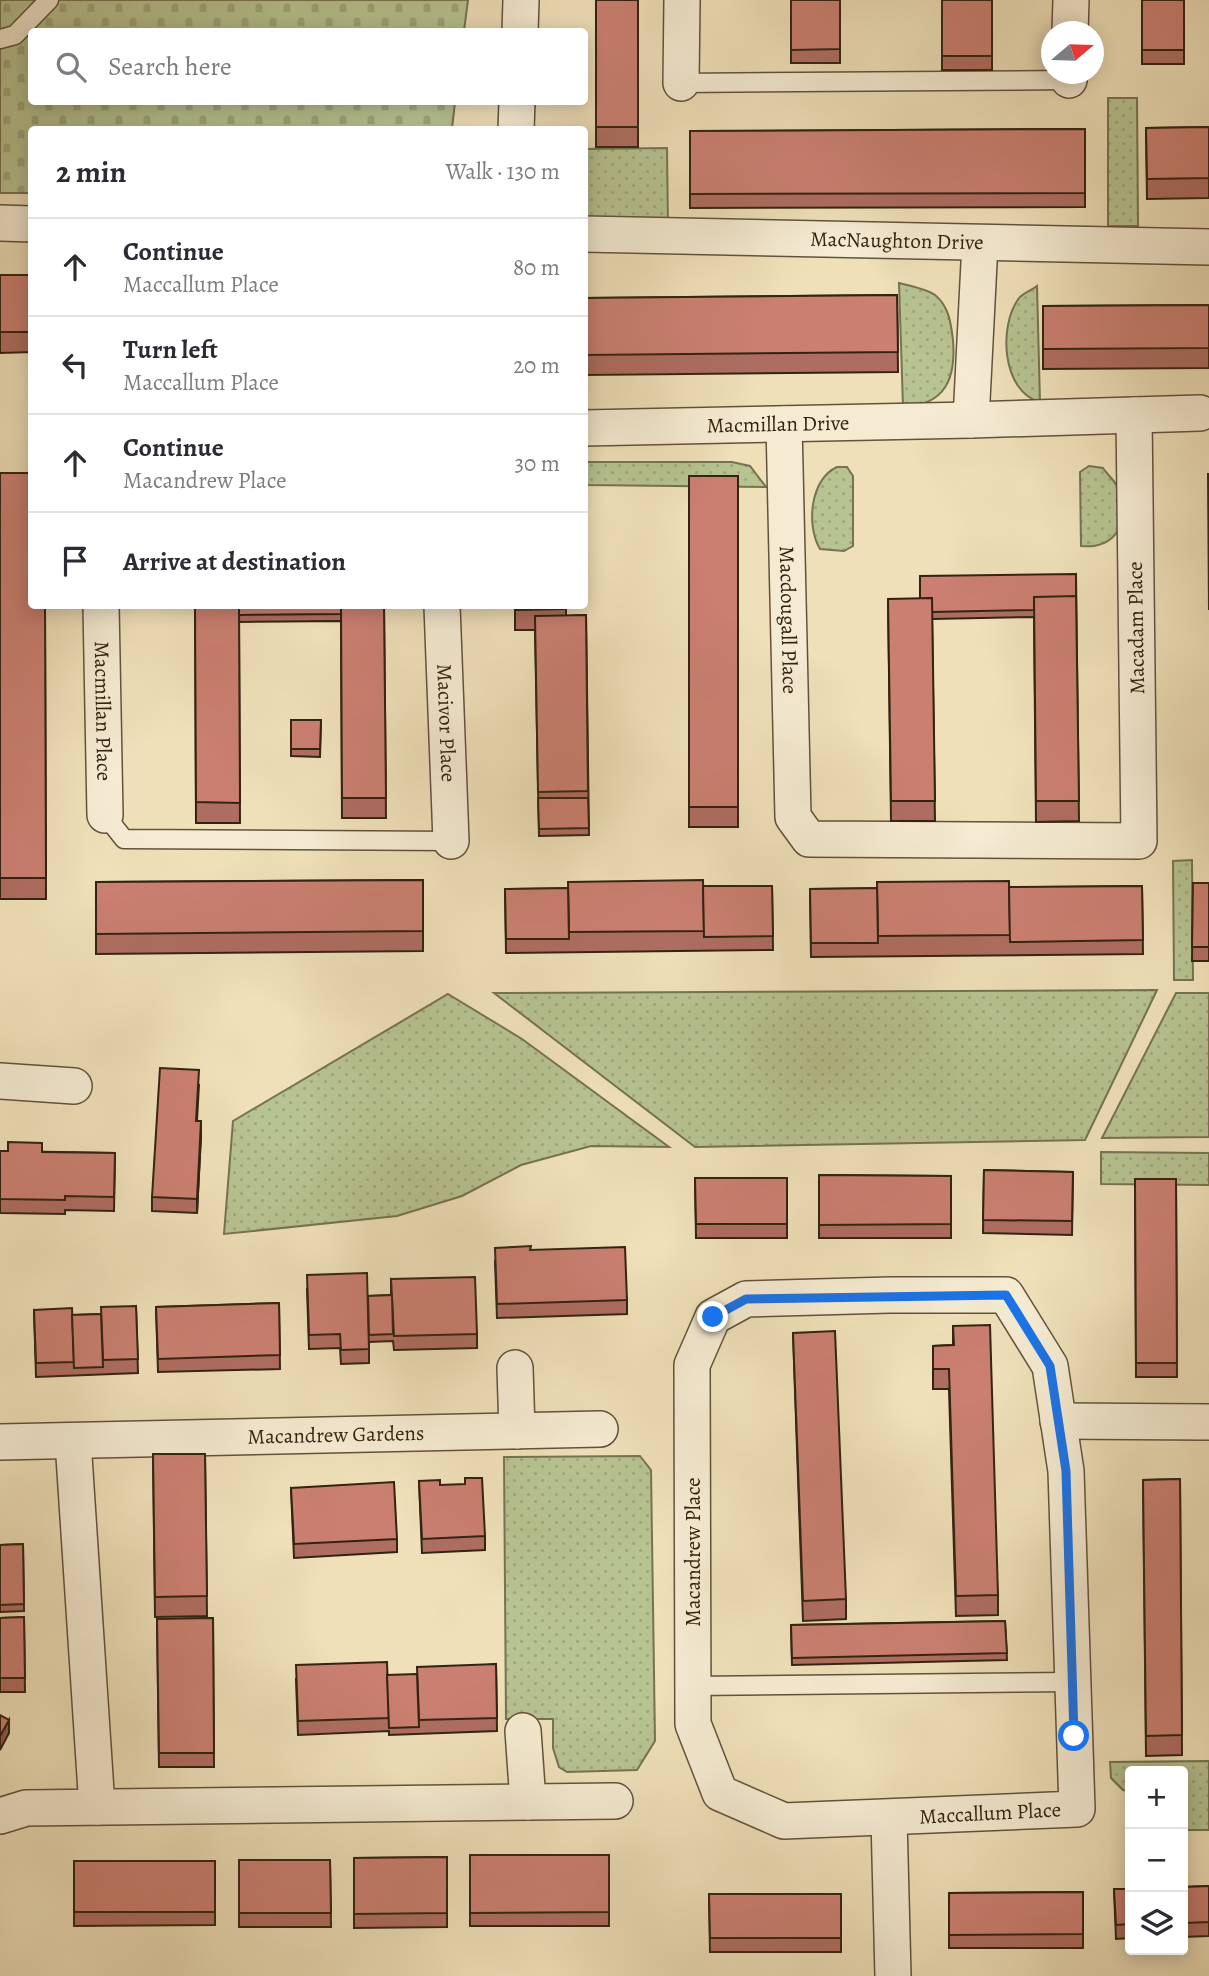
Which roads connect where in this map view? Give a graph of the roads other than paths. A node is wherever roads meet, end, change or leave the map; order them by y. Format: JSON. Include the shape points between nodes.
{"nodes":[{"id":1,"x":49,"y":0,"type":"edge"},
{"id":2,"x":521,"y":0,"type":"edge"},
{"id":3,"x":682,"y":0,"type":"edge"},
{"id":4,"x":1070,"y":0,"type":"edge"},
{"id":5,"x":1070,"y":21,"type":"edge"},
{"id":6,"x":34,"y":25,"type":"edge"},
{"id":7,"x":28,"y":28,"type":"edge"},
{"id":8,"x":520,"y":28,"type":"edge"},
{"id":9,"x":0,"y":39,"type":"edge"},
{"id":10,"x":1041,"y":77,"type":"edge"},
{"id":11,"x":681,"y":83,"type":"joint"},
{"id":12,"x":517,"y":105,"type":"edge"},
{"id":13,"x":516,"y":126,"type":"edge"},
{"id":14,"x":0,"y":223,"type":"edge"},
{"id":15,"x":28,"y":224,"type":"edge"},
{"id":16,"x":588,"y":234,"type":"edge"},
{"id":17,"x":980,"y":243,"type":"junction"},
{"id":18,"x":1209,"y":247,"type":"edge"},
{"id":19,"x":1200,"y":413,"type":"dead end"},
{"id":20,"x":1134,"y":415,"type":"junction"},
{"id":21,"x":971,"y":420,"type":"junction"},
{"id":22,"x":785,"y":424,"type":"junction"},
{"id":23,"x":588,"y":428,"type":"edge"},
{"id":24,"x":101,"y":609,"type":"edge"},
{"id":25,"x":442,"y":609,"type":"edge"},
{"id":26,"x":105,"y":815,"type":"joint"},
{"id":27,"x":793,"y":817,"type":"joint"},
{"id":28,"x":452,"y":841,"type":"joint"},
{"id":29,"x":0,"y":1080,"type":"edge"},
{"id":30,"x":74,"y":1086,"type":"dead end"},
{"id":31,"x":890,"y":1295,"type":"joint"},
{"id":32,"x":515,"y":1368,"type":"dead end"},
{"id":33,"x":1058,"y":1421,"type":"junction"},
{"id":34,"x":1209,"y":1422,"type":"edge"},
{"id":35,"x":600,"y":1429,"type":"dead end"},
{"id":36,"x":517,"y":1431,"type":"junction"},
{"id":37,"x":73,"y":1441,"type":"junction"},
{"id":38,"x":0,"y":1442,"type":"edge"},
{"id":39,"x":1073,"y":1682,"type":"junction"},
{"id":40,"x":693,"y":1686,"type":"junction"},
{"id":41,"x":523,"y":1731,"type":"dead end"},
{"id":42,"x":615,"y":1801,"type":"dead end"},
{"id":43,"x":528,"y":1802,"type":"junction"},
{"id":44,"x":97,"y":1807,"type":"junction"},
{"id":45,"x":0,"y":1816,"type":"edge"},
{"id":46,"x":889,"y":1818,"type":"junction"},
{"id":47,"x":893,"y":1976,"type":"edge"}],
"edges":[{"from":1,"to":6,"type":"lane"},
{"from":2,"to":8,"type":"street"},
{"from":3,"to":11,"type":"street"},
{"from":4,"to":5,"type":"street"},
{"from":7,"to":9,"type":"lane"},
{"from":10,"to":11,"type":"lane"},
{"from":12,"to":13,"type":"street"},
{"from":14,"to":15,"type":"street"},
{"from":16,"to":17,"type":"street","name":"MacNaughton Drive"},
{"from":17,"to":18,"type":"street","name":"MacNaughton Drive"},
{"from":17,"to":21,"type":"street"},
{"from":19,"to":20,"type":"street","name":"Macmillan Drive"},
{"from":20,"to":21,"type":"street","name":"Macmillan Drive"},
{"from":20,"to":27,"type":"street","name":"Macadam Place","via":[[1139,842],[809,839]]},
{"from":21,"to":22,"type":"street","name":"Macmillan Drive"},
{"from":22,"to":23,"type":"street","name":"Macmillan Drive"},
{"from":22,"to":27,"type":"street","name":"Macdougall Place"},
{"from":24,"to":26,"type":"street","name":"Macmillan Place"},
{"from":25,"to":28,"type":"street","name":"Macivor Place"},
{"from":26,"to":28,"type":"lane","via":[[124,839]]},
{"from":29,"to":30,"type":"street"},
{"from":31,"to":33,"type":"street","name":"Maccallum Place","via":[[1006,1295],[1050,1366]]},
{"from":31,"to":40,"type":"street","name":"Macandrew Place","via":[[746,1299],[713,1317],[692,1365]]},
{"from":32,"to":36,"type":"street"},
{"from":33,"to":34,"type":"street"},
{"from":33,"to":39,"type":"street","name":"Maccallum Place","via":[[1066,1471]]},
{"from":35,"to":36,"type":"street","name":"Macandrew Gardens"},
{"from":36,"to":37,"type":"street","name":"Macandrew Gardens"},
{"from":37,"to":38,"type":"street","name":"Macandrew Gardens"},
{"from":37,"to":44,"type":"street"},
{"from":39,"to":40,"type":"lane"},
{"from":39,"to":46,"type":"street","name":"Maccallum Place","via":[[1077,1809]]},
{"from":40,"to":46,"type":"street","name":"Macandrew Place","via":[[692,1724],[720,1793],[784,1821]]},
{"from":41,"to":43,"type":"street"},
{"from":42,"to":43,"type":"street"},
{"from":43,"to":44,"type":"street"},
{"from":44,"to":45,"type":"street","via":[[26,1808]]},
{"from":46,"to":47,"type":"street"}]}
